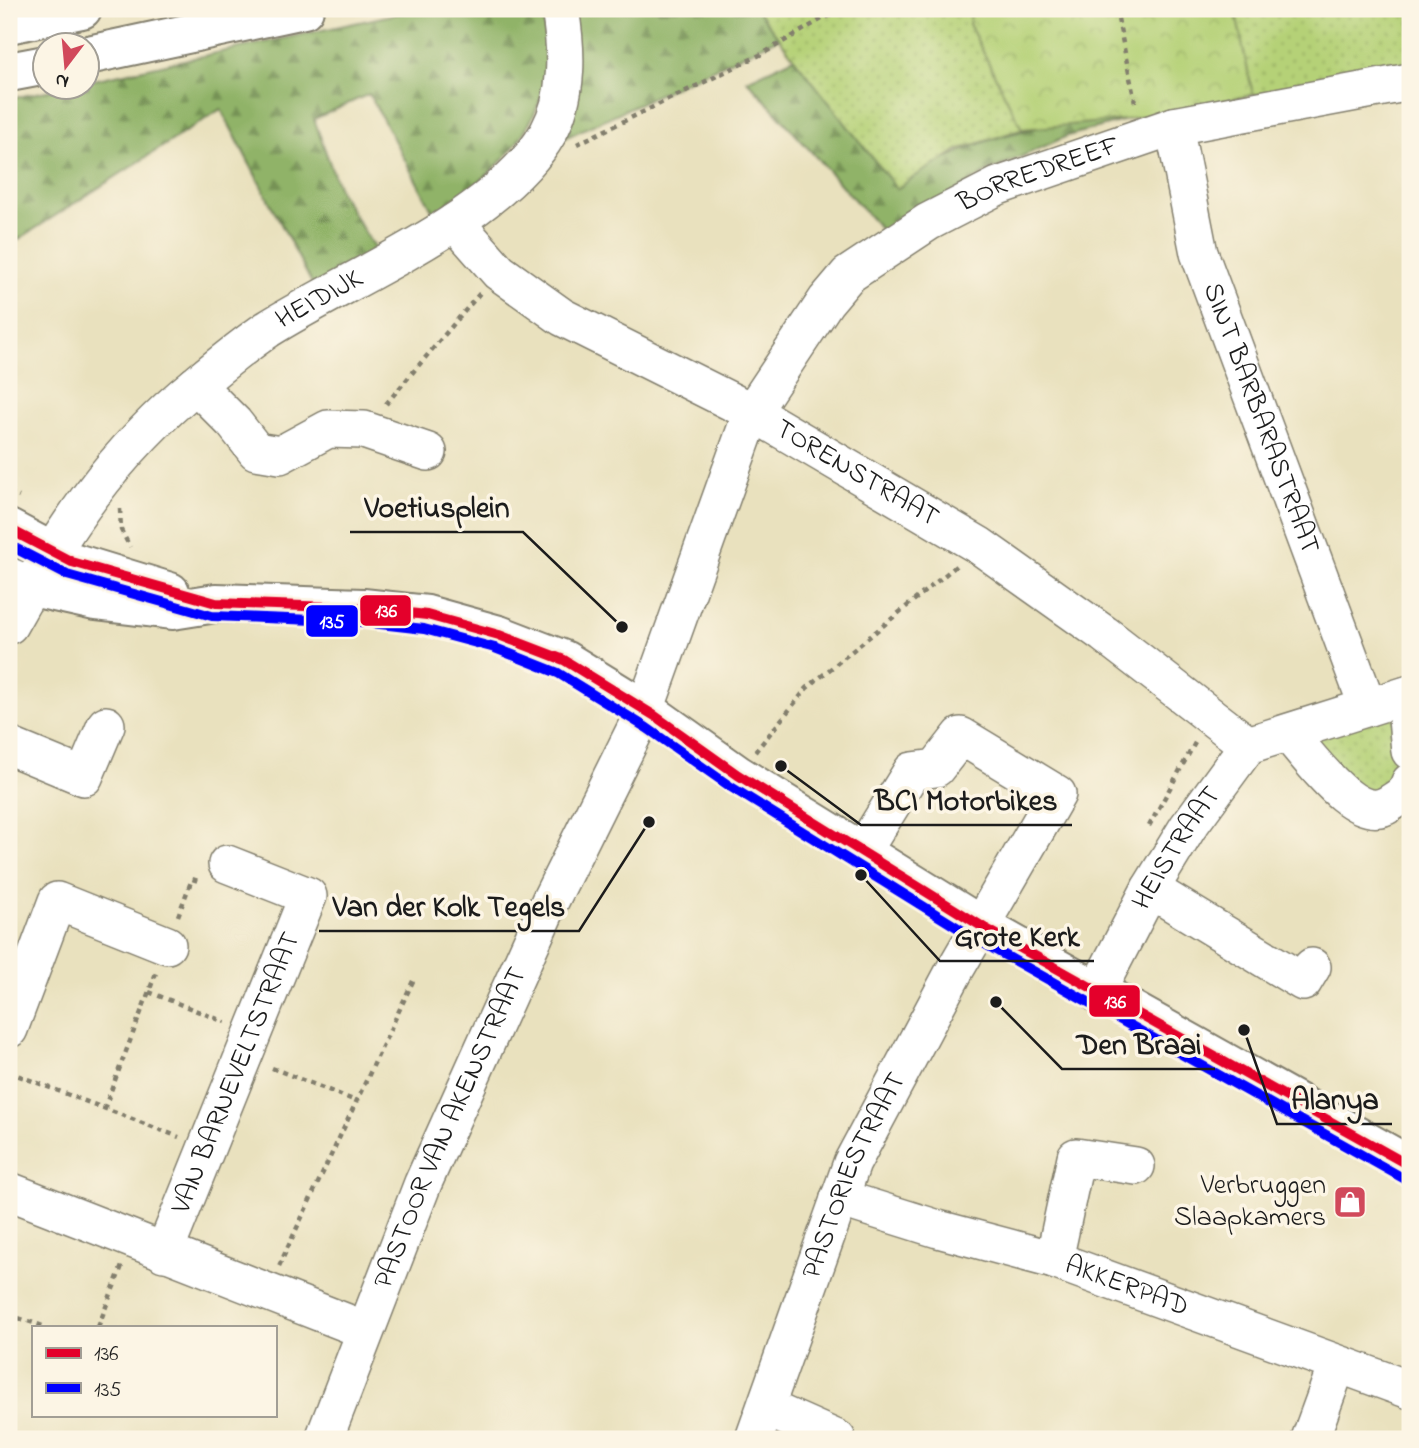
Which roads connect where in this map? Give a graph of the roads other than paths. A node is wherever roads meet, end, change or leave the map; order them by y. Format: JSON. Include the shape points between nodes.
{"nodes":[{"id":1,"x":82,"y":9,"type":"edge"},
{"id":2,"x":304,"y":9,"type":"edge"},
{"id":3,"x":561,"y":17,"type":"edge"},
{"id":4,"x":9,"y":24,"type":"edge"},
{"id":5,"x":102,"y":52,"type":"edge"},
{"id":6,"x":32,"y":68,"type":"edge"},
{"id":7,"x":9,"y":72,"type":"edge"},
{"id":8,"x":1410,"y":82,"type":"edge"},
{"id":9,"x":1158,"y":130,"type":"junction"},
{"id":10,"x":455,"y":222,"type":"junction"},
{"id":11,"x":196,"y":385,"type":"junction"},
{"id":12,"x":752,"y":412,"type":"junction"},
{"id":13,"x":428,"y":452,"type":"dead end"},
{"id":14,"x":15,"y":514,"type":"edge"},
{"id":15,"x":52,"y":552,"type":"junction"},
{"id":16,"x":15,"y":602,"type":"edge"},
{"id":17,"x":216,"y":603,"type":"junction"},
{"id":18,"x":1408,"y":695,"type":"edge"},
{"id":19,"x":1368,"y":707,"type":"junction"},
{"id":20,"x":645,"y":710,"type":"junction"},
{"id":21,"x":106,"y":724,"type":"dead end"},
{"id":22,"x":1288,"y":733,"type":"junction"},
{"id":23,"x":1248,"y":745,"type":"junction"},
{"id":24,"x":9,"y":746,"type":"edge"},
{"id":25,"x":1410,"y":751,"type":"edge"},
{"id":26,"x":1410,"y":782,"type":"edge"},
{"id":27,"x":862,"y":852,"type":"junction"},
{"id":28,"x":226,"y":864,"type":"dead end"},
{"id":29,"x":1150,"y":889,"type":"junction"},
{"id":30,"x":983,"y":927,"type":"junction"},
{"id":31,"x":167,"y":944,"type":"dead end"},
{"id":32,"x":1312,"y":967,"type":"dead end"},
{"id":33,"x":1096,"y":993,"type":"junction"},
{"id":34,"x":9,"y":1029,"type":"edge"},
{"id":35,"x":1136,"y":1166,"type":"dead end"},
{"id":36,"x":1410,"y":1166,"type":"edge"},
{"id":37,"x":9,"y":1191,"type":"edge"},
{"id":38,"x":839,"y":1198,"type":"junction"},
{"id":39,"x":148,"y":1246,"type":"junction"},
{"id":40,"x":1054,"y":1259,"type":"junction"},
{"id":41,"x":365,"y":1330,"type":"junction"},
{"id":42,"x":1337,"y":1365,"type":"junction"},
{"id":43,"x":1410,"y":1390,"type":"edge"},
{"id":44,"x":761,"y":1423,"type":"edge"},
{"id":45,"x":324,"y":1439,"type":"edge"},
{"id":46,"x":837,"y":1439,"type":"edge"},
{"id":47,"x":1310,"y":1439,"type":"edge"}],
"edges":[{"from":1,"to":4,"type":"main road"},
{"from":2,"to":5,"type":"main road"},
{"from":3,"to":10,"type":"street","name":"HEIDIJK","via":[[565,67],[561,103],[549,131],[518,173]]},
{"from":6,"to":7,"type":"main road"},
{"from":8,"to":9,"type":"street","name":"BORREDREEF"},
{"from":9,"to":12,"type":"street","name":"BORREDREEF","via":[[977,194],[848,275]]},
{"from":9,"to":19,"type":"street","name":"SINT BARBARASTRAAT","via":[[1199,253]]},
{"from":10,"to":11,"type":"street","name":"HEIDIJK","via":[[267,330]]},
{"from":10,"to":12,"type":"street","name":"TORENSTRAAT","via":[[499,272],[562,317]]},
{"from":11,"to":13,"type":"street","via":[[256,451],[280,455],[328,429],[364,430]]},
{"from":11,"to":15,"type":"street","name":"HEIDIJK","via":[[137,437],[99,480]]},
{"from":12,"to":20,"type":"street","name":"BORREDREEF"},
{"from":12,"to":23,"type":"street","name":"TORENSTRAAT","via":[[980,546]]},
{"from":14,"to":15,"type":"main road"},
{"from":15,"to":16,"type":"street","name":"HEIDIJK"},
{"from":15,"to":17,"type":"main road","via":[[95,570]]},
{"from":16,"to":17,"type":"main road","via":[[95,601],[172,610]]},
{"from":17,"to":20,"type":"main road","via":[[427,615],[564,660]]},
{"from":18,"to":19,"type":"street"},
{"from":18,"to":25,"type":"street"},
{"from":19,"to":22,"type":"street"},
{"from":20,"to":27,"type":"main road"},
{"from":20,"to":41,"type":"street","name":"PASTOOR VAN AKENSTRAAT","via":[[550,901],[424,1183]]},
{"from":21,"to":24,"type":"street","via":[[85,777]]},
{"from":22,"to":23,"type":"street"},
{"from":22,"to":26,"type":"street","via":[[1351,802],[1365,810],[1380,811],[1406,793]]},
{"from":23,"to":29,"type":"street","name":"HEISTRAAT"},
{"from":27,"to":30,"type":"main road"},
{"from":27,"to":30,"type":"street","name":"PASTORIESTRAAT","via":[[912,771],[936,768],[961,736],[1057,794]]},
{"from":28,"to":39,"type":"street","name":"VAN BARNEVELTSTRAAT","via":[[307,896],[206,1148]]},
{"from":29,"to":32,"type":"street","via":[[1303,982]]},
{"from":29,"to":33,"type":"street","name":"HEISTRAAT"},
{"from":30,"to":33,"type":"main road"},
{"from":30,"to":38,"type":"street","name":"PASTORIESTRAAT","via":[[896,1075]]},
{"from":31,"to":34,"type":"street","via":[[57,901]]},
{"from":33,"to":36,"type":"main road"},
{"from":35,"to":40,"type":"street","via":[[1076,1157]]},
{"from":37,"to":39,"type":"street"},
{"from":38,"to":40,"type":"street","name":"AKKERPAD"},
{"from":38,"to":44,"type":"street","name":"PASTORIESTRAAT"},
{"from":39,"to":41,"type":"street"},
{"from":40,"to":42,"type":"street","name":"AKKERPAD"},
{"from":41,"to":45,"type":"street","name":"PASTOOR VAN AKENSTRAAT"},
{"from":42,"to":43,"type":"street","name":"AKKERPAD"},
{"from":42,"to":47,"type":"street"},
{"from":44,"to":46,"type":"street"}]}
